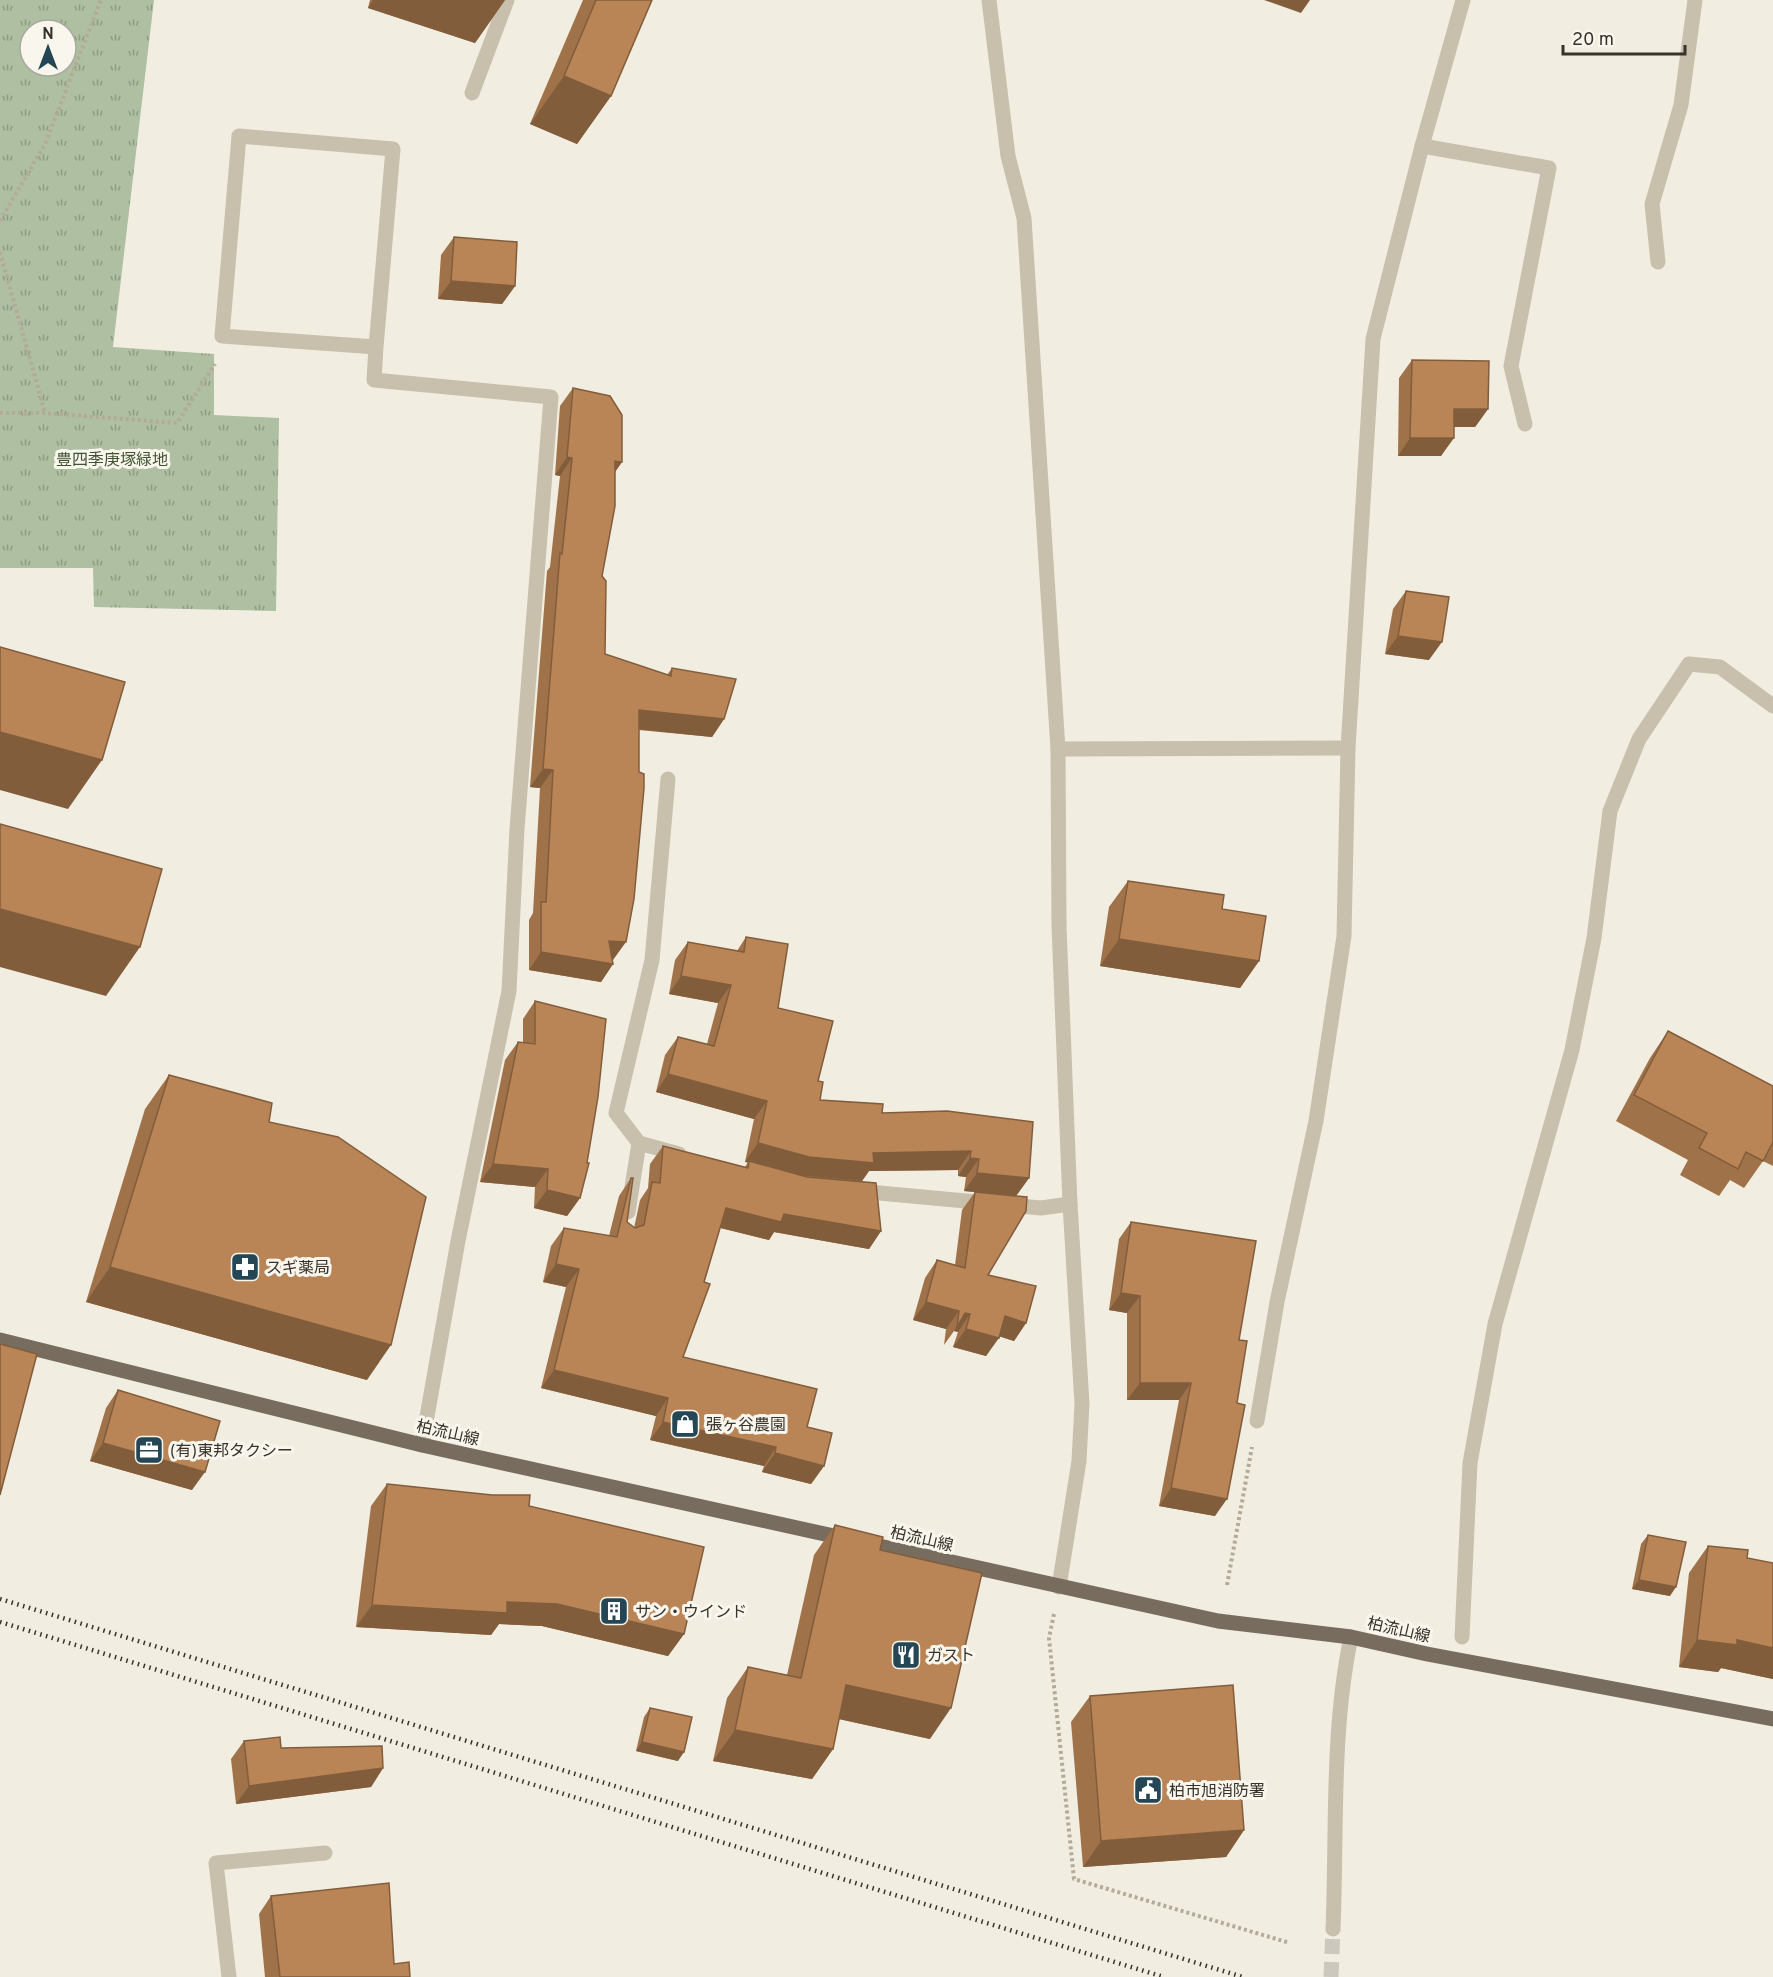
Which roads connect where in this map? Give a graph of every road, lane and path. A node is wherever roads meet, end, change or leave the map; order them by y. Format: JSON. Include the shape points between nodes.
{"nodes":[{"id":1,"x":101,"y":0,"type":"edge"},
{"id":2,"x":507,"y":0,"type":"edge"},
{"id":3,"x":989,"y":0,"type":"edge"},
{"id":4,"x":1463,"y":0,"type":"edge"},
{"id":5,"x":1695,"y":0,"type":"edge"},
{"id":6,"x":472,"y":93,"type":"dead end"},
{"id":7,"x":1422,"y":146,"type":"junction"},
{"id":8,"x":0,"y":221,"type":"edge"},
{"id":9,"x":0,"y":252,"type":"edge"},
{"id":10,"x":1658,"y":262,"type":"dead end"},
{"id":11,"x":234,"y":336,"type":"junction"},
{"id":12,"x":376,"y":347,"type":"junction"},
{"id":13,"x":0,"y":413,"type":"edge"},
{"id":14,"x":45,"y":413,"type":"junction"},
{"id":15,"x":1525,"y":424,"type":"dead end"},
{"id":16,"x":1773,"y":706,"type":"edge"},
{"id":17,"x":1348,"y":748,"type":"junction"},
{"id":18,"x":1058,"y":749,"type":"junction"},
{"id":19,"x":668,"y":779,"type":"dead end"},
{"id":20,"x":639,"y":1143,"type":"junction"},
{"id":21,"x":695,"y":1158,"type":"edge"},
{"id":22,"x":842,"y":1189,"type":"edge"},
{"id":23,"x":1070,"y":1204,"type":"junction"},
{"id":24,"x":626,"y":1225,"type":"edge"},
{"id":25,"x":0,"y":1340,"type":"edge"},
{"id":26,"x":1257,"y":1421,"type":"joint"},
{"id":27,"x":422,"y":1445,"type":"junction"},
{"id":28,"x":1227,"y":1585,"type":"dead end"},
{"id":29,"x":1059,"y":1587,"type":"junction"},
{"id":30,"x":1351,"y":1636,"type":"junction"},
{"id":31,"x":1462,"y":1636,"type":"dead end"},
{"id":32,"x":1773,"y":1719,"type":"edge"},
{"id":33,"x":325,"y":1853,"type":"dead end"},
{"id":34,"x":1333,"y":1929,"type":"tunnel mouth"},
{"id":35,"x":1290,"y":1943,"type":"dead end"},
{"id":36,"x":229,"y":1977,"type":"edge"}],
"edges":[{"from":1,"to":8,"type":"path","via":[[45,144]]},
{"from":2,"to":6,"type":"street"},
{"from":3,"to":18,"type":"street","via":[[1008,156],[1024,218]]},
{"from":4,"to":7,"type":"street"},
{"from":5,"to":10,"type":"street","via":[[1681,105],[1652,204]]},
{"from":7,"to":15,"type":"street","via":[[1549,168],[1511,366]]},
{"from":7,"to":17,"type":"street","via":[[1373,339]]},
{"from":9,"to":14,"type":"path"},
{"from":11,"to":12,"type":"street"},
{"from":11,"to":12,"type":"street","via":[[222,336],[239,136],[393,149]]},
{"from":11,"to":14,"type":"path","via":[[177,423]]},
{"from":12,"to":27,"type":"street","via":[[374,380],[551,397],[517,829],[509,991],[458,1241]]},
{"from":13,"to":14,"type":"path"},
{"from":16,"to":31,"type":"street","via":[[1720,667],[1689,664],[1639,739],[1610,811],[1594,938],[1572,1050],[1495,1324],[1470,1463]]},
{"from":17,"to":18,"type":"street"},
{"from":17,"to":26,"type":"street","via":[[1344,936],[1337,994],[1316,1121],[1276,1302]]},
{"from":18,"to":23,"type":"street","via":[[1059,926]]},
{"from":19,"to":20,"type":"street","via":[[652,960],[616,1113]]},
{"from":20,"to":21,"type":"street"},
{"from":20,"to":24,"type":"street"},
{"from":22,"to":23,"type":"street","via":[[1041,1208]]},
{"from":23,"to":29,"type":"street","via":[[1082,1404],[1079,1461]]},
{"from":25,"to":27,"type":"main road","name":"柏流山線"},
{"from":26,"to":28,"type":"path"},
{"from":27,"to":29,"type":"main road","name":"柏流山線"},
{"from":29,"to":30,"type":"main road","name":"柏流山線","via":[[1218,1621]]},
{"from":29,"to":35,"type":"path","via":[[1049,1638],[1074,1879]]},
{"from":30,"to":32,"type":"main road","name":"柏流山線"},
{"from":30,"to":34,"type":"street","via":[[1338,1729]]},
{"from":33,"to":36,"type":"street","via":[[216,1863]]}]}
